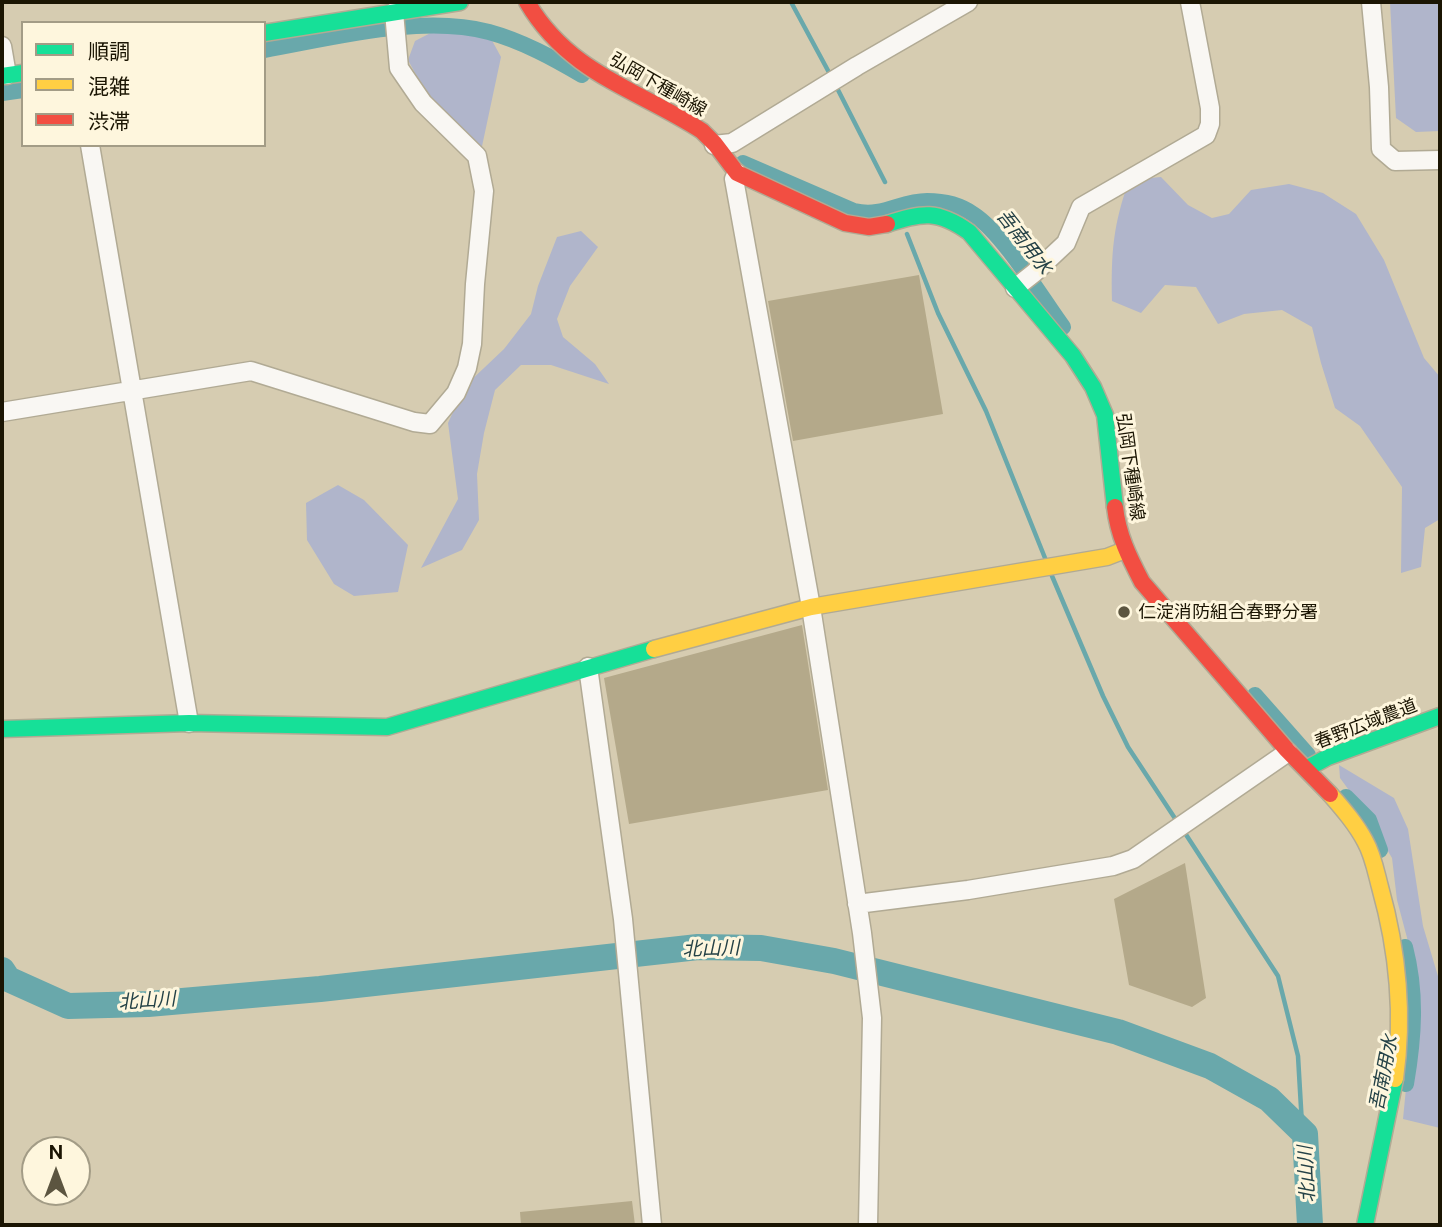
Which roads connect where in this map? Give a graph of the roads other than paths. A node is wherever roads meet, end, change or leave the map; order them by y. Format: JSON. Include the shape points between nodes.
{"nodes":[{"id":1,"x":460,"y":2,"type":"edge"},
{"id":2,"x":527,"y":2,"type":"edge"},
{"id":3,"x":968,"y":2,"type":"edge"},
{"id":4,"x":1190,"y":2,"type":"edge"},
{"id":5,"x":1371,"y":2,"type":"edge"},
{"id":6,"x":394,"y":24,"type":"junction"},
{"id":7,"x":266,"y":33,"type":"edge"},
{"id":8,"x":2,"y":47,"type":"edge"},
{"id":9,"x":10,"y":75,"type":"edge"},
{"id":10,"x":715,"y":146,"type":"junction"},
{"id":11,"x":90,"y":147,"type":"edge"},
{"id":12,"x":1440,"y":160,"type":"edge"},
{"id":13,"x":732,"y":168,"type":"junction"},
{"id":14,"x":1023,"y":282,"type":"junction"},
{"id":15,"x":131,"y":391,"type":"junction"},
{"id":16,"x":2,"y":412,"type":"edge"},
{"id":17,"x":1125,"y":550,"type":"junction"},
{"id":18,"x":811,"y":607,"type":"junction"},
{"id":19,"x":589,"y":667,"type":"junction"},
{"id":20,"x":1440,"y":716,"type":"edge"},
{"id":21,"x":189,"y":723,"type":"junction"},
{"id":22,"x":2,"y":729,"type":"edge"},
{"id":23,"x":1288,"y":752,"type":"junction"},
{"id":24,"x":1306,"y":769,"type":"junction"},
{"id":25,"x":857,"y":904,"type":"junction"},
{"id":26,"x":652,"y":1225,"type":"edge"},
{"id":27,"x":868,"y":1225,"type":"edge"},
{"id":28,"x":1365,"y":1225,"type":"edge"}],
"edges":[{"from":1,"to":6,"type":"main road"},
{"from":2,"to":10,"type":"main road","name":"弘岡下種崎線","via":[[547,33],[576,59],[709,136]]},
{"from":3,"to":10,"type":"street","via":[[732,143]]},
{"from":4,"to":14,"type":"street","via":[[1210,108],[1206,135],[1081,208],[1066,243]]},
{"from":5,"to":12,"type":"street","via":[[1381,149],[1395,161]]},
{"from":6,"to":7,"type":"main road"},
{"from":6,"to":15,"type":"street","via":[[399,68],[405,78],[423,103],[477,156],[481,168],[484,191],[472,344],[456,393],[430,424],[251,371]]},
{"from":8,"to":9,"type":"street"},
{"from":10,"to":13,"type":"main road","name":"弘岡下種崎線"},
{"from":11,"to":15,"type":"street"},
{"from":13,"to":14,"type":"main road","name":"弘岡下種崎線","via":[[853,225],[879,226],[918,213],[952,219]]},
{"from":13,"to":18,"type":"street"},
{"from":14,"to":17,"type":"main road","name":"弘岡下種崎線","via":[[1093,387],[1105,415],[1117,526]]},
{"from":15,"to":16,"type":"street"},
{"from":15,"to":21,"type":"street"},
{"from":17,"to":18,"type":"main road","via":[[1107,557]]},
{"from":17,"to":23,"type":"main road","name":"弘岡下種崎線","via":[[1142,582]]},
{"from":18,"to":19,"type":"main road"},
{"from":18,"to":25,"type":"street"},
{"from":19,"to":21,"type":"main road","via":[[387,727]]},
{"from":19,"to":26,"type":"street","via":[[623,919]]},
{"from":20,"to":24,"type":"main road","name":"春野広域農道"},
{"from":21,"to":22,"type":"main road"},
{"from":23,"to":24,"type":"main road","name":"弘岡下種崎線"},
{"from":23,"to":25,"type":"street","via":[[1133,859],[981,888]]},
{"from":24,"to":28,"type":"main road","name":"弘岡下種崎線","via":[[1346,812],[1367,844],[1397,965],[1397,1057]]},
{"from":25,"to":27,"type":"street","via":[[872,1018]]}]}
